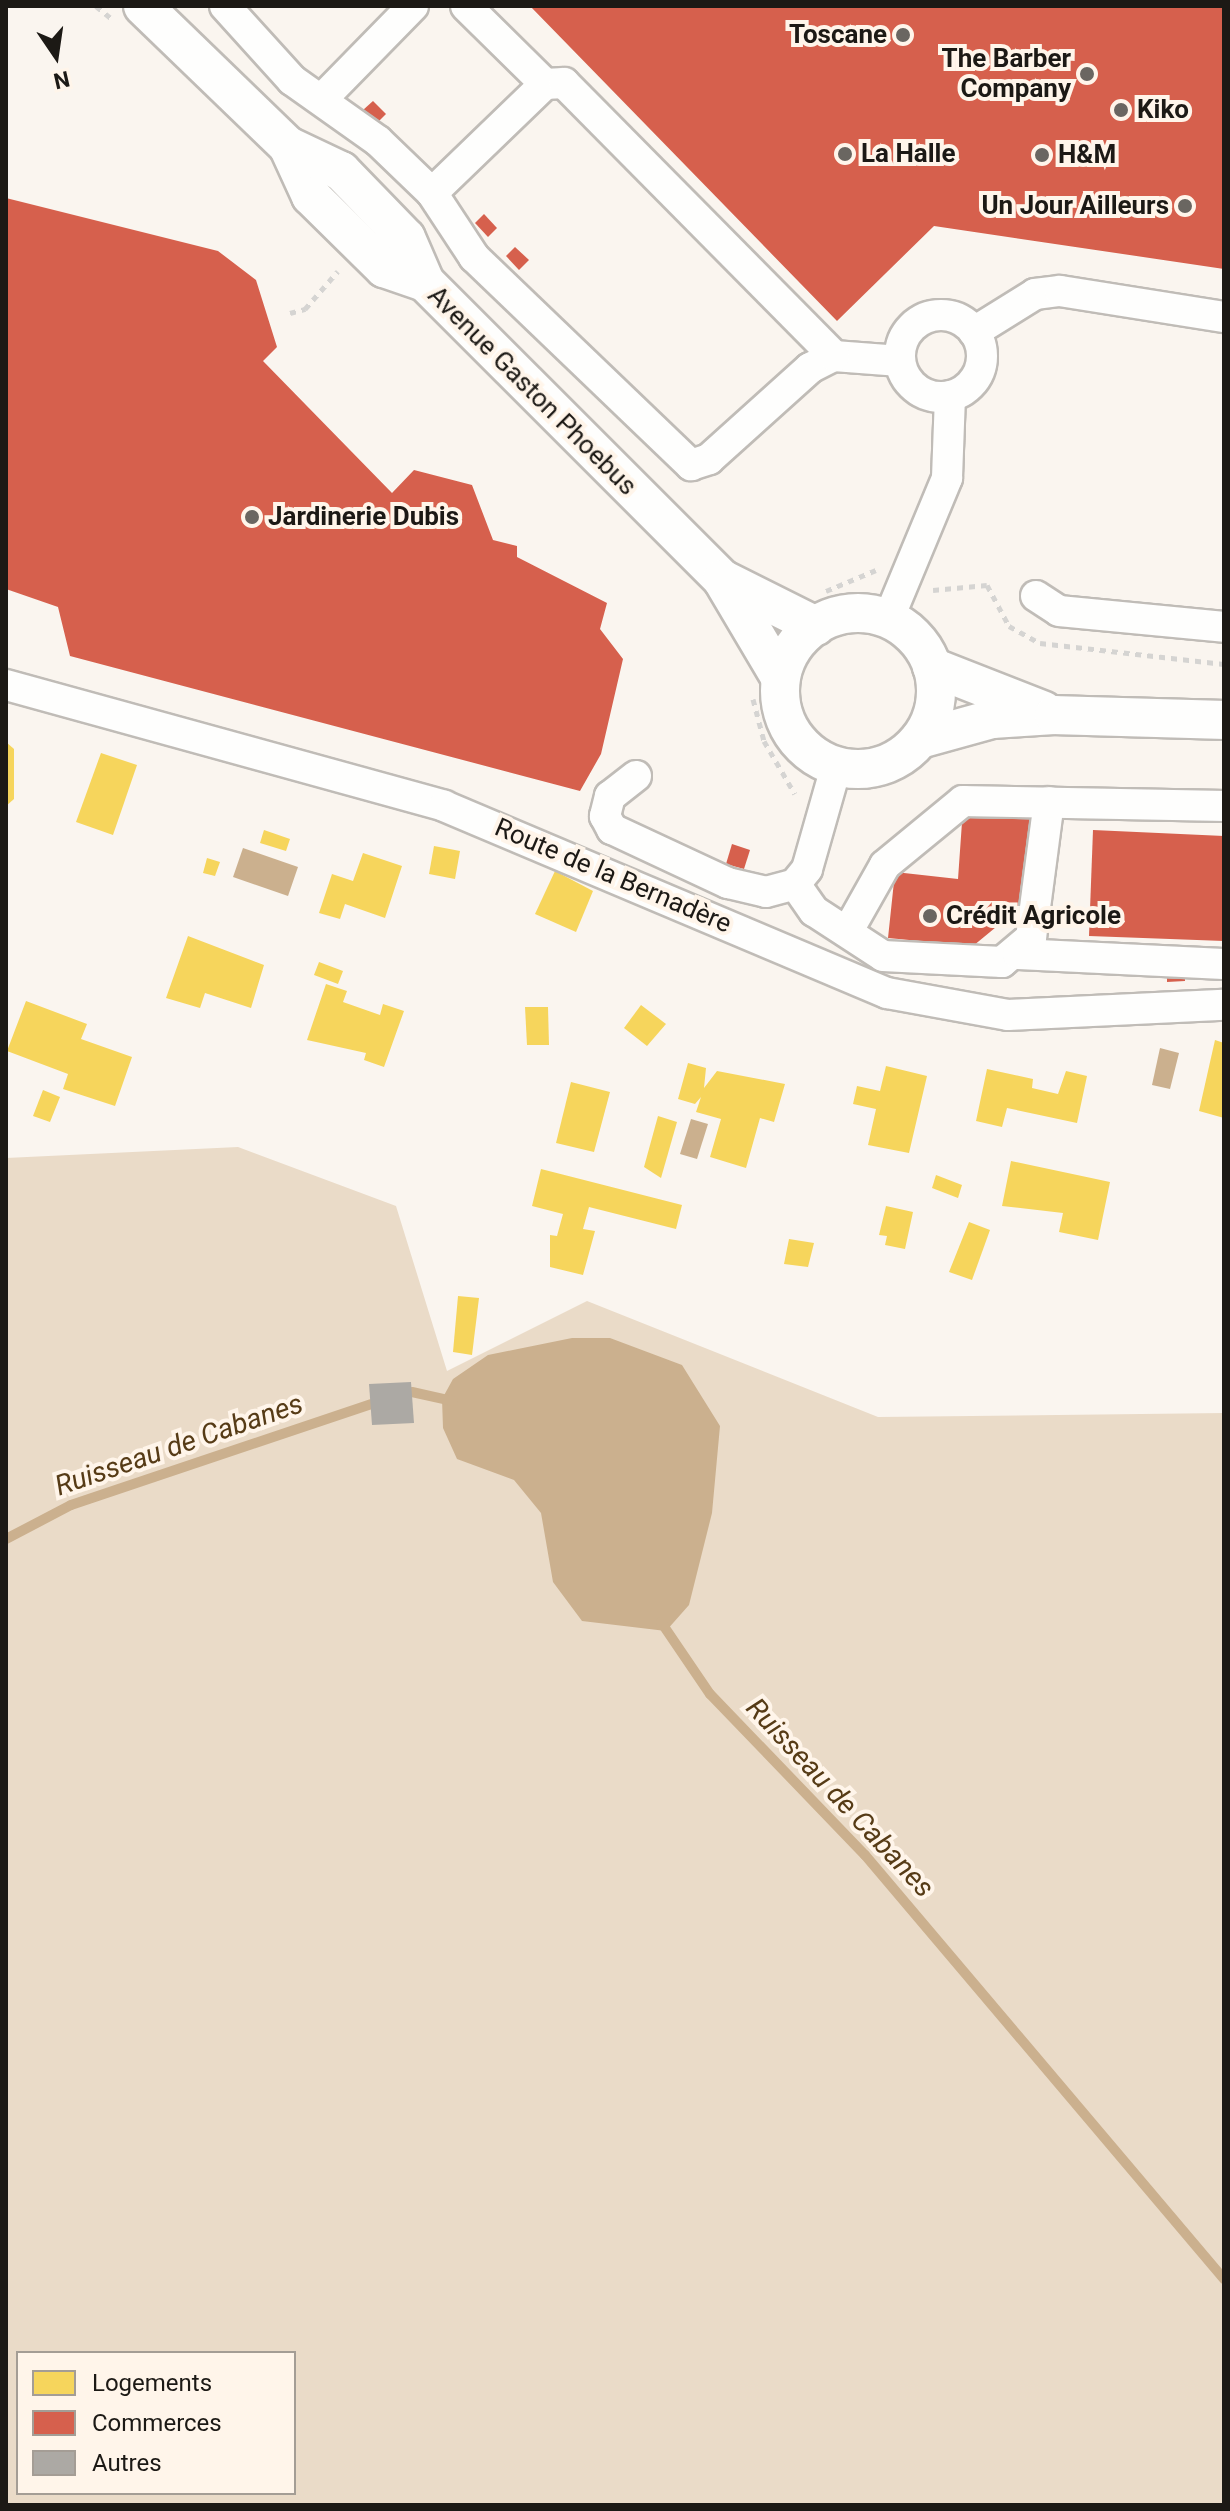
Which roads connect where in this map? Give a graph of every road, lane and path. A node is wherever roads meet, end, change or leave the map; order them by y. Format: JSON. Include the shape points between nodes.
{"nodes":[{"id":1,"x":96,"y":6,"type":"edge"},
{"id":2,"x":225,"y":6,"type":"edge"},
{"id":3,"x":413,"y":6,"type":"edge"},
{"id":4,"x":466,"y":6,"type":"edge"},
{"id":5,"x":129,"y":14,"type":"edge"},
{"id":6,"x":545,"y":84,"type":"junction"},
{"id":7,"x":322,"y":99,"type":"junction"},
{"id":8,"x":432,"y":193,"type":"junction"},
{"id":9,"x":343,"y":262,"type":"dead end"},
{"id":10,"x":354,"y":273,"type":"dead end"},
{"id":11,"x":1224,"y":317,"type":"edge"},
{"id":12,"x":974,"y":332,"type":"junction"},
{"id":13,"x":834,"y":356,"type":"junction"},
{"id":14,"x":900,"y":361,"type":"junction"},
{"id":15,"x":950,"y":396,"type":"junction"},
{"id":16,"x":722,"y":579,"type":"junction"},
{"id":17,"x":1036,"y":596,"type":"dead end"},
{"id":18,"x":888,"y":620,"type":"junction"},
{"id":19,"x":816,"y":626,"type":"junction"},
{"id":20,"x":1224,"y":627,"type":"edge"},
{"id":21,"x":932,"y":667,"type":"junction"},
{"id":22,"x":6,"y":685,"type":"edge"},
{"id":23,"x":766,"y":685,"type":"junction"},
{"id":24,"x":1054,"y":715,"type":"junction"},
{"id":25,"x":1224,"y":720,"type":"edge"},
{"id":26,"x":920,"y":739,"type":"junction"},
{"id":27,"x":836,"y":767,"type":"junction"},
{"id":28,"x":636,"y":776,"type":"dead end"},
{"id":29,"x":1049,"y":802,"type":"junction"},
{"id":30,"x":1224,"y":806,"type":"edge"},
{"id":31,"x":797,"y":807,"type":"dead end"},
{"id":32,"x":795,"y":884,"type":"junction"},
{"id":33,"x":849,"y":929,"type":"junction"},
{"id":34,"x":1018,"y":954,"type":"junction"},
{"id":35,"x":1224,"y":964,"type":"edge"},
{"id":36,"x":1224,"y":1005,"type":"edge"}],
"edges":[{"from":1,"to":5,"type":"path"},
{"from":2,"to":7,"type":"street","via":[[292,80]]},
{"from":3,"to":7,"type":"street"},
{"from":4,"to":6,"type":"street"},
{"from":5,"to":16,"type":"main road","name":"Avenue Gaston Phoebus","via":[[288,146],[311,196],[384,268],[425,282]]},
{"from":6,"to":8,"type":"street"},
{"from":6,"to":13,"type":"street","via":[[564,83]]},
{"from":7,"to":8,"type":"street"},
{"from":8,"to":13,"type":"street","via":[[474,257],[691,465],[709,459],[810,368]]},
{"from":9,"to":10,"type":"path"},
{"from":11,"to":12,"type":"street","via":[[1060,291],[1035,294]]},
{"from":12,"to":14,"type":"street","via":[[952,317],[925,318],[905,335]]},
{"from":12,"to":15,"type":"street","via":[[979,370]]},
{"from":13,"to":14,"type":"street"},
{"from":14,"to":15,"type":"street","via":[[924,394]]},
{"from":15,"to":18,"type":"street","via":[[947,478]]},
{"from":16,"to":19,"type":"main road","name":"Avenue Gaston Phoebus"},
{"from":16,"to":23,"type":"main road","name":"Avenue Gaston Phoebus"},
{"from":17,"to":20,"type":"street","via":[[1059,611]]},
{"from":18,"to":19,"type":"main road","via":[[839,615]]},
{"from":18,"to":21,"type":"main road","via":[[908,631]]},
{"from":19,"to":23,"type":"main road"},
{"from":21,"to":24,"type":"main road"},
{"from":21,"to":26,"type":"main road","via":[[936,692]]},
{"from":22,"to":36,"type":"street","name":"Route de la Bernadère","via":[[444,806],[887,993],[1008,1015]]},
{"from":23,"to":27,"type":"main road","via":[[791,732]]},
{"from":23,"to":31,"type":"path","via":[[757,722],[790,777]]},
{"from":24,"to":25,"type":"main road"},
{"from":24,"to":26,"type":"main road","via":[[992,719]]},
{"from":26,"to":27,"type":"main road","via":[[882,766]]},
{"from":27,"to":32,"type":"street","via":[[815,850]]},
{"from":28,"to":32,"type":"street","via":[[606,805],[606,822],[625,838],[728,883],[766,892]]},
{"from":29,"to":30,"type":"street"},
{"from":29,"to":33,"type":"street","via":[[963,801],[885,865]]},
{"from":29,"to":34,"type":"street","via":[[1031,938]]},
{"from":32,"to":33,"type":"street","via":[[814,911]]},
{"from":33,"to":34,"type":"street","via":[[883,956],[960,964]]},
{"from":34,"to":35,"type":"street"}]}
